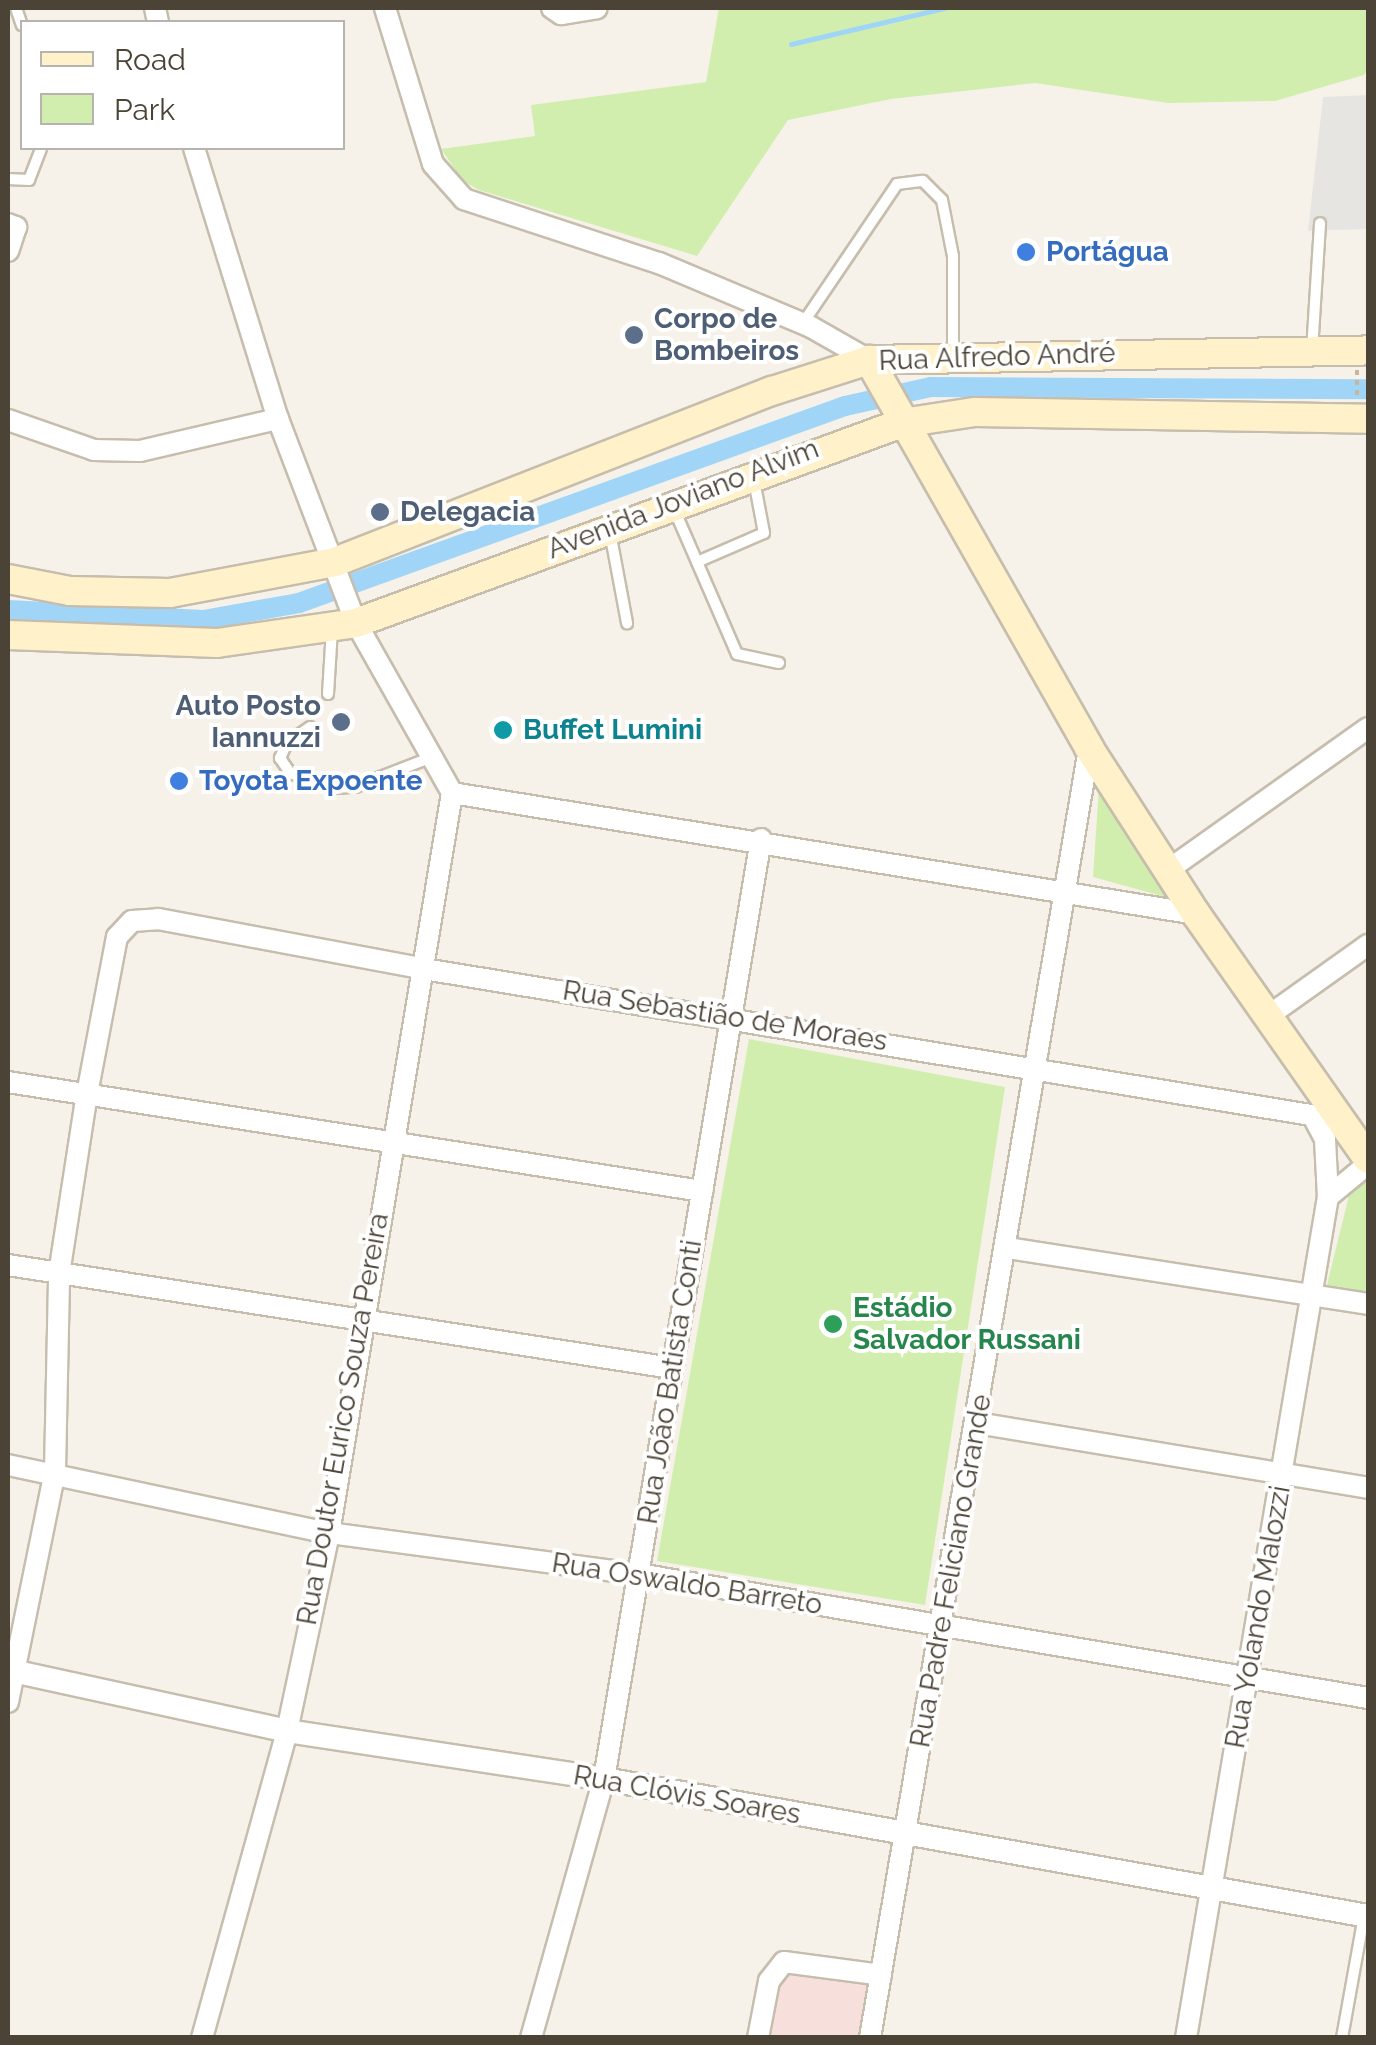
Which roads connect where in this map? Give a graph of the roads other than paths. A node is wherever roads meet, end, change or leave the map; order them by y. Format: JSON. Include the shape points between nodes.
{"nodes":[{"id":1,"x":385,"y":8,"type":"edge"},
{"id":2,"x":552,"y":8,"type":"edge"},
{"id":3,"x":596,"y":8,"type":"edge"},
{"id":4,"x":40,"y":150,"type":"edge"},
{"id":5,"x":195,"y":150,"type":"edge"},
{"id":6,"x":8,"y":180,"type":"edge"},
{"id":7,"x":1320,"y":223,"type":"dead end"},
{"id":8,"x":12,"y":226,"type":"edge"},
{"id":9,"x":8,"y":251,"type":"edge"},
{"id":10,"x":802,"y":324,"type":"junction"},
{"id":11,"x":1362,"y":350,"type":"edge"},
{"id":12,"x":1312,"y":352,"type":"junction"},
{"id":13,"x":953,"y":355,"type":"junction"},
{"id":14,"x":873,"y":367,"type":"junction"},
{"id":15,"x":897,"y":415,"type":"junction"},
{"id":16,"x":944,"y":416,"type":"junction"},
{"id":17,"x":278,"y":418,"type":"junction"},
{"id":18,"x":1363,"y":419,"type":"edge"},
{"id":19,"x":8,"y":420,"type":"edge"},
{"id":20,"x":865,"y":434,"type":"junction"},
{"id":21,"x":919,"y":453,"type":"junction"},
{"id":22,"x":752,"y":473,"type":"junction"},
{"id":23,"x":671,"y":504,"type":"junction"},
{"id":24,"x":609,"y":526,"type":"junction"},
{"id":25,"x":697,"y":562,"type":"junction"},
{"id":26,"x":337,"y":567,"type":"junction"},
{"id":27,"x":8,"y":579,"type":"edge"},
{"id":28,"x":346,"y":618,"type":"junction"},
{"id":29,"x":627,"y":623,"type":"dead end"},
{"id":30,"x":8,"y":635,"type":"edge"},
{"id":31,"x":779,"y":663,"type":"dead end"},
{"id":32,"x":328,"y":694,"type":"dead end"},
{"id":33,"x":310,"y":727,"type":"dead end"},
{"id":34,"x":1368,"y":728,"type":"edge"},
{"id":35,"x":1090,"y":748,"type":"junction"},
{"id":36,"x":432,"y":757,"type":"junction"},
{"id":37,"x":452,"y":793,"type":"junction"},
{"id":38,"x":761,"y":839,"type":"junction"},
{"id":39,"x":1168,"y":870,"type":"junction"},
{"id":40,"x":1065,"y":894,"type":"junction"},
{"id":41,"x":1196,"y":914,"type":"junction"},
{"id":42,"x":1368,"y":944,"type":"edge"},
{"id":43,"x":424,"y":969,"type":"junction"},
{"id":44,"x":732,"y":1015,"type":"junction"},
{"id":45,"x":1268,"y":1016,"type":"junction"},
{"id":46,"x":1036,"y":1069,"type":"junction"},
{"id":47,"x":8,"y":1082,"type":"edge"},
{"id":48,"x":87,"y":1094,"type":"junction"},
{"id":49,"x":1312,"y":1115,"type":"junction"},
{"id":50,"x":1341,"y":1120,"type":"junction"},
{"id":51,"x":389,"y":1145,"type":"junction"},
{"id":52,"x":1368,"y":1161,"type":"edge"},
{"id":53,"x":702,"y":1190,"type":"junction"},
{"id":54,"x":1328,"y":1197,"type":"junction"},
{"id":55,"x":1007,"y":1248,"type":"junction"},
{"id":56,"x":8,"y":1266,"type":"edge"},
{"id":57,"x":59,"y":1274,"type":"junction"},
{"id":58,"x":1312,"y":1299,"type":"junction"},
{"id":59,"x":1368,"y":1304,"type":"edge"},
{"id":60,"x":359,"y":1323,"type":"junction"},
{"id":61,"x":672,"y":1368,"type":"junction"},
{"id":62,"x":976,"y":1424,"type":"junction"},
{"id":63,"x":8,"y":1465,"type":"edge"},
{"id":64,"x":54,"y":1471,"type":"junction"},
{"id":65,"x":1283,"y":1474,"type":"junction"},
{"id":66,"x":1368,"y":1488,"type":"edge"},
{"id":67,"x":329,"y":1533,"type":"junction"},
{"id":68,"x":638,"y":1574,"type":"junction"},
{"id":69,"x":942,"y":1625,"type":"junction"},
{"id":70,"x":12,"y":1670,"type":"edge"},
{"id":71,"x":1246,"y":1679,"type":"junction"},
{"id":72,"x":1368,"y":1698,"type":"edge"},
{"id":73,"x":8,"y":1702,"type":"edge"},
{"id":74,"x":287,"y":1731,"type":"junction"},
{"id":75,"x":604,"y":1779,"type":"junction"},
{"id":76,"x":906,"y":1834,"type":"junction"},
{"id":77,"x":1212,"y":1888,"type":"junction"},
{"id":78,"x":1366,"y":1915,"type":"edge"},
{"id":79,"x":881,"y":1974,"type":"junction"},
{"id":80,"x":202,"y":2038,"type":"edge"},
{"id":81,"x":531,"y":2038,"type":"edge"},
{"id":82,"x":758,"y":2038,"type":"edge"},
{"id":83,"x":870,"y":2038,"type":"edge"},
{"id":84,"x":1186,"y":2038,"type":"edge"},
{"id":85,"x":1342,"y":2038,"type":"edge"}],
"edges":[{"from":1,"to":10,"type":"street","via":[[433,164],[464,199],[659,263]]},
{"from":2,"to":3,"type":"street","via":[[561,14]]},
{"from":4,"to":6,"type":"lane","via":[[29,180]]},
{"from":5,"to":17,"type":"street"},
{"from":7,"to":12,"type":"lane"},
{"from":8,"to":9,"type":"street"},
{"from":10,"to":13,"type":"lane","via":[[897,184],[923,181],[942,200],[953,256]]},
{"from":10,"to":14,"type":"street"},
{"from":11,"to":12,"type":"main road","name":"Rua Alfredo André"},
{"from":12,"to":13,"type":"main road","name":"Rua Alfredo André"},
{"from":13,"to":14,"type":"main road","name":"Rua Alfredo André"},
{"from":14,"to":15,"type":"main road"},
{"from":14,"to":26,"type":"main road","name":"Rua Alfredo André","via":[[772,391]]},
{"from":15,"to":16,"type":"main road","name":"Avenida Joviano Alvim"},
{"from":15,"to":20,"type":"main road","name":"Avenida Joviano Alvim"},
{"from":15,"to":21,"type":"main road"},
{"from":16,"to":18,"type":"main road","name":"Avenida Joviano Alvim"},
{"from":16,"to":21,"type":"main road"},
{"from":17,"to":19,"type":"street","via":[[140,451],[94,450]]},
{"from":17,"to":26,"type":"street"},
{"from":20,"to":21,"type":"main road"},
{"from":20,"to":22,"type":"main road","name":"Avenida Joviano Alvim"},
{"from":21,"to":35,"type":"main road"},
{"from":22,"to":23,"type":"main road","name":"Avenida Joviano Alvim"},
{"from":22,"to":25,"type":"lane","via":[[764,534]]},
{"from":23,"to":24,"type":"main road","name":"Avenida Joviano Alvim"},
{"from":23,"to":25,"type":"lane"},
{"from":24,"to":28,"type":"main road","name":"Avenida Joviano Alvim"},
{"from":24,"to":29,"type":"lane"},
{"from":25,"to":31,"type":"lane","via":[[737,654]]},
{"from":26,"to":27,"type":"main road","name":"Rua Alfredo André","via":[[170,593],[70,591]]},
{"from":26,"to":28,"type":"street"},
{"from":28,"to":30,"type":"main road","name":"Avenida Joviano Alvim","via":[[217,643]]},
{"from":28,"to":32,"type":"lane"},
{"from":28,"to":36,"type":"street"},
{"from":33,"to":36,"type":"lane","via":[[286,744],[280,758],[290,773],[333,788],[355,787]]},
{"from":34,"to":39,"type":"street"},
{"from":35,"to":39,"type":"main road"},
{"from":35,"to":40,"type":"street","name":"Rua Padre Feliciano Grande"},
{"from":36,"to":37,"type":"street"},
{"from":37,"to":38,"type":"street"},
{"from":37,"to":43,"type":"street","name":"Rua Doutor Eurico Souza Pereira"},
{"from":38,"to":40,"type":"street"},
{"from":38,"to":44,"type":"street","name":"Rua João Batista Conti"},
{"from":39,"to":41,"type":"main road"},
{"from":40,"to":41,"type":"street"},
{"from":40,"to":46,"type":"street","name":"Rua Padre Feliciano Grande"},
{"from":41,"to":45,"type":"main road"},
{"from":42,"to":45,"type":"street"},
{"from":43,"to":44,"type":"street","name":"Rua Sebastião de Moraes"},
{"from":43,"to":48,"type":"street","name":"Rua Sebastião de Moraes","via":[[158,918],[132,921],[117,937]]},
{"from":43,"to":51,"type":"street","name":"Rua Doutor Eurico Souza Pereira"},
{"from":44,"to":46,"type":"street","name":"Rua Sebastião de Moraes"},
{"from":44,"to":53,"type":"street","name":"Rua João Batista Conti"},
{"from":45,"to":50,"type":"main road"},
{"from":46,"to":49,"type":"street","name":"Rua Sebastião de Moraes"},
{"from":46,"to":55,"type":"street","name":"Rua Padre Feliciano Grande"},
{"from":47,"to":48,"type":"street"},
{"from":48,"to":51,"type":"street"},
{"from":48,"to":57,"type":"street"},
{"from":49,"to":50,"type":"street","name":"Rua Sebastião de Moraes"},
{"from":49,"to":54,"type":"street","name":"Rua Yolando Malozzi","via":[[1325,1139]]},
{"from":50,"to":52,"type":"main road"},
{"from":51,"to":53,"type":"street"},
{"from":51,"to":60,"type":"street","name":"Rua Doutor Eurico Souza Pereira"},
{"from":52,"to":54,"type":"street"},
{"from":53,"to":61,"type":"street","name":"Rua João Batista Conti"},
{"from":54,"to":58,"type":"street","name":"Rua Yolando Malozzi"},
{"from":55,"to":58,"type":"street"},
{"from":55,"to":62,"type":"street","name":"Rua Padre Feliciano Grande"},
{"from":56,"to":57,"type":"street"},
{"from":57,"to":60,"type":"street"},
{"from":57,"to":64,"type":"street"},
{"from":58,"to":59,"type":"street"},
{"from":58,"to":65,"type":"street","name":"Rua Yolando Malozzi"},
{"from":60,"to":61,"type":"street"},
{"from":60,"to":67,"type":"street","name":"Rua Doutor Eurico Souza Pereira"},
{"from":61,"to":68,"type":"street","name":"Rua João Batista Conti"},
{"from":62,"to":65,"type":"street"},
{"from":62,"to":69,"type":"street","name":"Rua Padre Feliciano Grande"},
{"from":63,"to":64,"type":"street","name":"Rua Oswaldo Barreto"},
{"from":64,"to":67,"type":"street","name":"Rua Oswaldo Barreto"},
{"from":64,"to":70,"type":"street"},
{"from":65,"to":66,"type":"street"},
{"from":65,"to":71,"type":"street","name":"Rua Yolando Malozzi"},
{"from":67,"to":68,"type":"street","name":"Rua Oswaldo Barreto"},
{"from":67,"to":74,"type":"street","name":"Rua Doutor Eurico Souza Pereira"},
{"from":68,"to":69,"type":"street","name":"Rua Oswaldo Barreto"},
{"from":68,"to":75,"type":"street","name":"Rua João Batista Conti"},
{"from":69,"to":71,"type":"street","name":"Rua Oswaldo Barreto"},
{"from":69,"to":76,"type":"street","name":"Rua Padre Feliciano Grande"},
{"from":70,"to":73,"type":"street"},
{"from":70,"to":74,"type":"street","name":"Rua Clóvis Soares"},
{"from":71,"to":72,"type":"street","name":"Rua Oswaldo Barreto"},
{"from":71,"to":77,"type":"street","name":"Rua Yolando Malozzi"},
{"from":74,"to":75,"type":"street","name":"Rua Clóvis Soares"},
{"from":74,"to":80,"type":"street","name":"Rua Doutor Eurico Souza Pereira"},
{"from":75,"to":76,"type":"street","name":"Rua Clóvis Soares"},
{"from":75,"to":81,"type":"street","name":"Rua João Batista Conti"},
{"from":76,"to":77,"type":"street","name":"Rua Clóvis Soares"},
{"from":76,"to":79,"type":"street","name":"Rua Padre Feliciano Grande"},
{"from":77,"to":78,"type":"street","name":"Rua Clóvis Soares"},
{"from":77,"to":84,"type":"street","name":"Rua Yolando Malozzi"},
{"from":78,"to":85,"type":"lane"},
{"from":79,"to":82,"type":"street","via":[[784,1962],[769,1981]]},
{"from":79,"to":83,"type":"street","name":"Rua Padre Feliciano Grande"}]}
